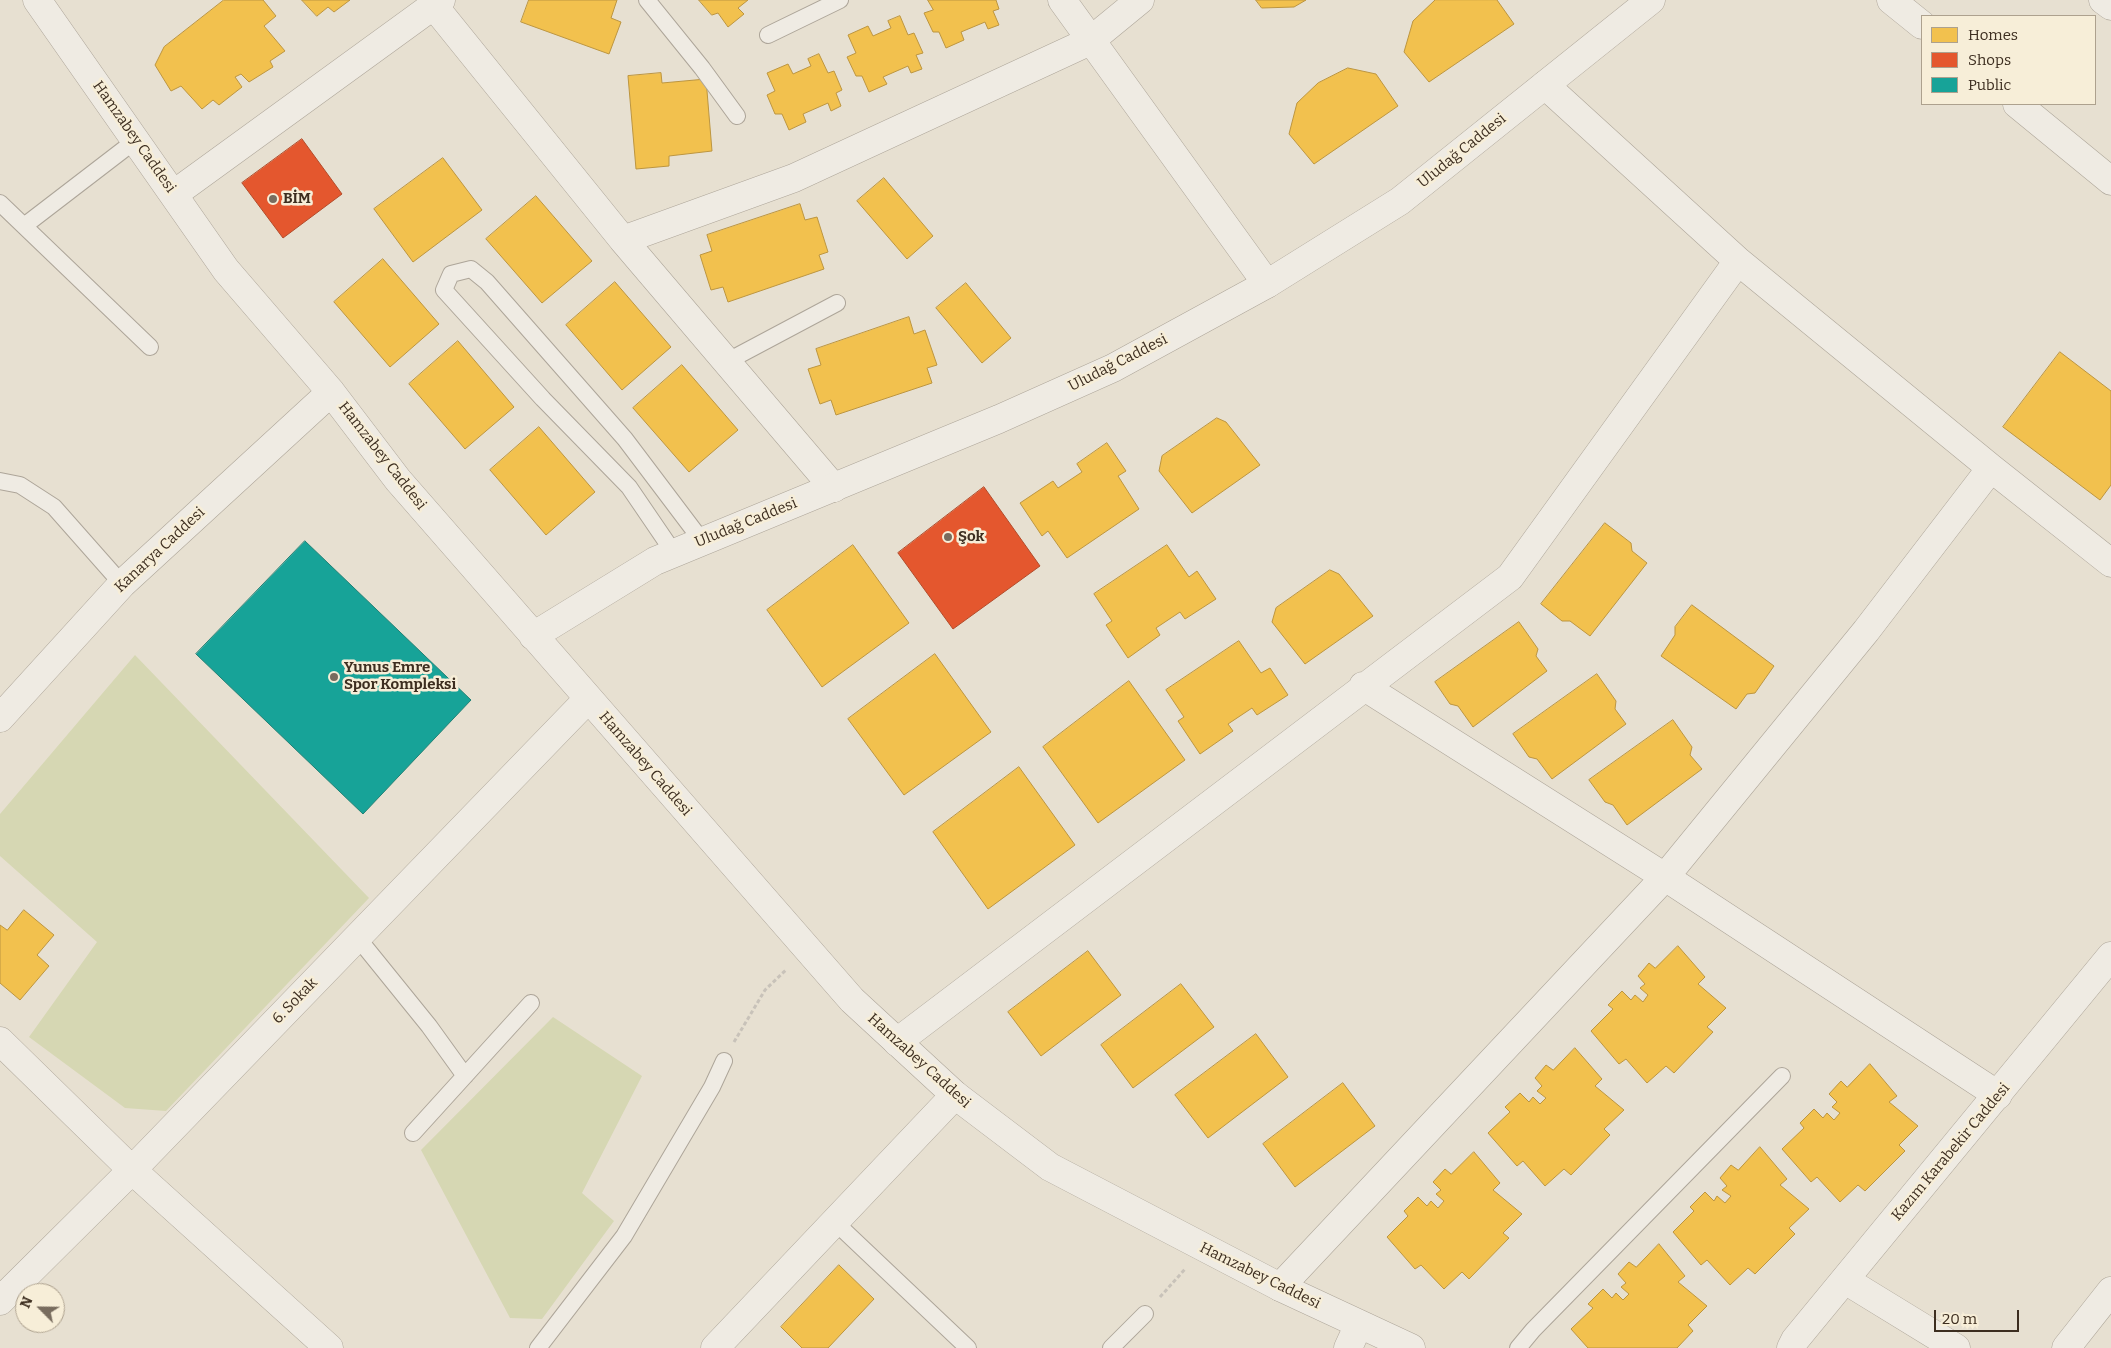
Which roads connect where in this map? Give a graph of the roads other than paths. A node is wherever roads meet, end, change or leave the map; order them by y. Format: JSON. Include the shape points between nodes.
{"nodes":[{"id":1,"x":37,"y":0,"type":"edge"},
{"id":2,"x":647,"y":0,"type":"edge"},
{"id":3,"x":840,"y":0,"type":"edge"},
{"id":4,"x":1062,"y":0,"type":"edge"},
{"id":5,"x":1140,"y":0,"type":"edge"},
{"id":6,"x":1651,"y":0,"type":"edge"},
{"id":7,"x":1892,"y":0,"type":"edge"},
{"id":8,"x":2103,"y":0,"type":"edge"},
{"id":9,"x":437,"y":3,"type":"edge"},
{"id":10,"x":2111,"y":6,"type":"edge"},
{"id":11,"x":1921,"y":24,"type":"edge"},
{"id":12,"x":768,"y":35,"type":"dead end"},
{"id":13,"x":1090,"y":41,"type":"junction"},
{"id":14,"x":1545,"y":85,"type":"junction"},
{"id":15,"x":2018,"y":105,"type":"edge"},
{"id":16,"x":737,"y":116,"type":"dead end"},
{"id":17,"x":136,"y":140,"type":"junction"},
{"id":18,"x":2111,"y":181,"type":"edge"},
{"id":19,"x":174,"y":194,"type":"junction"},
{"id":20,"x":0,"y":203,"type":"edge"},
{"id":21,"x":24,"y":226,"type":"junction"},
{"id":22,"x":623,"y":240,"type":"junction"},
{"id":23,"x":1738,"y":261,"type":"junction"},
{"id":24,"x":1267,"y":284,"type":"junction"},
{"id":25,"x":837,"y":302,"type":"dead end"},
{"id":26,"x":150,"y":347,"type":"dead end"},
{"id":27,"x":726,"y":362,"type":"junction"},
{"id":28,"x":331,"y":392,"type":"junction"},
{"id":29,"x":1991,"y":468,"type":"junction"},
{"id":30,"x":0,"y":481,"type":"edge"},
{"id":31,"x":834,"y":488,"type":"junction"},
{"id":32,"x":702,"y":542,"type":"junction"},
{"id":33,"x":674,"y":553,"type":"junction"},
{"id":34,"x":2109,"y":558,"type":"edge"},
{"id":35,"x":122,"y":584,"type":"junction"},
{"id":36,"x":533,"y":636,"type":"junction"},
{"id":37,"x":1363,"y":686,"type":"junction"},
{"id":38,"x":588,"y":699,"type":"junction"},
{"id":39,"x":0,"y":718,"type":"edge"},
{"id":40,"x":1665,"y":877,"type":"junction"},
{"id":41,"x":357,"y":937,"type":"junction"},
{"id":42,"x":2111,"y":956,"type":"edge"},
{"id":43,"x":531,"y":1003,"type":"dead end"},
{"id":44,"x":0,"y":1041,"type":"edge"},
{"id":45,"x":897,"y":1042,"type":"junction"},
{"id":46,"x":724,"y":1061,"type":"road end"},
{"id":47,"x":465,"y":1076,"type":"junction"},
{"id":48,"x":1782,"y":1076,"type":"dead end"},
{"id":49,"x":955,"y":1095,"type":"junction"},
{"id":50,"x":1998,"y":1095,"type":"junction"},
{"id":51,"x":413,"y":1133,"type":"dead end"},
{"id":52,"x":132,"y":1170,"type":"junction"},
{"id":53,"x":836,"y":1223,"type":"junction"},
{"id":54,"x":1845,"y":1280,"type":"junction"},
{"id":55,"x":1280,"y":1287,"type":"junction"},
{"id":56,"x":2111,"y":1291,"type":"edge"},
{"id":57,"x":0,"y":1301,"type":"edge"},
{"id":58,"x":1145,"y":1314,"type":"road end"},
{"id":59,"x":1354,"y":1336,"type":"edge"},
{"id":60,"x":329,"y":1348,"type":"edge"},
{"id":61,"x":538,"y":1348,"type":"edge"},
{"id":62,"x":715,"y":1348,"type":"edge"},
{"id":63,"x":968,"y":1348,"type":"edge"},
{"id":64,"x":1111,"y":1348,"type":"edge"},
{"id":65,"x":1411,"y":1348,"type":"edge"},
{"id":66,"x":1518,"y":1348,"type":"edge"},
{"id":67,"x":1791,"y":1348,"type":"edge"},
{"id":68,"x":1956,"y":1348,"type":"edge"},
{"id":69,"x":2066,"y":1348,"type":"edge"}],
"edges":[{"from":1,"to":17,"type":"street","name":"Hamzabey Caddesi"},
{"from":2,"to":16,"type":"lane"},
{"from":3,"to":12,"type":"lane"},
{"from":4,"to":13,"type":"street"},
{"from":5,"to":13,"type":"street"},
{"from":6,"to":14,"type":"street","name":"Uludağ Caddesi"},
{"from":7,"to":11,"type":"street"},
{"from":8,"to":10,"type":"street"},
{"from":9,"to":19,"type":"street"},
{"from":9,"to":22,"type":"street"},
{"from":13,"to":22,"type":"street","via":[[794,178]]},
{"from":13,"to":24,"type":"street"},
{"from":14,"to":23,"type":"street"},
{"from":14,"to":24,"type":"street","name":"Uludağ Caddesi","via":[[1400,201]]},
{"from":15,"to":18,"type":"street"},
{"from":17,"to":19,"type":"street","name":"Hamzabey Caddesi"},
{"from":17,"to":21,"type":"lane"},
{"from":19,"to":28,"type":"street","name":"Hamzabey Caddesi","via":[[226,270]]},
{"from":20,"to":21,"type":"lane"},
{"from":21,"to":26,"type":"lane"},
{"from":22,"to":27,"type":"street"},
{"from":23,"to":29,"type":"street"},
{"from":23,"to":37,"type":"street","via":[[1510,576]]},
{"from":24,"to":31,"type":"street","name":"Uludağ Caddesi","via":[[1114,368]]},
{"from":25,"to":27,"type":"lane"},
{"from":27,"to":31,"type":"street"},
{"from":28,"to":35,"type":"street","name":"Kanarya Caddesi"},
{"from":28,"to":36,"type":"street","name":"Hamzabey Caddesi","via":[[398,480]]},
{"from":29,"to":34,"type":"street"},
{"from":29,"to":40,"type":"street","via":[[1866,631]]},
{"from":30,"to":35,"type":"lane","via":[[20,485],[54,507]]},
{"from":31,"to":32,"type":"street","name":"Uludağ Caddesi"},
{"from":32,"to":33,"type":"street","name":"Uludağ Caddesi"},
{"from":32,"to":33,"type":"lane","via":[[625,439],[487,282],[471,269],[451,274],[444,290],[629,487]]},
{"from":33,"to":36,"type":"street","name":"Uludağ Caddesi","via":[[655,561]]},
{"from":35,"to":39,"type":"street","name":"Kanarya Caddesi"},
{"from":36,"to":38,"type":"street","name":"Hamzabey Caddesi"},
{"from":37,"to":40,"type":"street"},
{"from":37,"to":45,"type":"street"},
{"from":38,"to":41,"type":"street","name":"6. Sokak"},
{"from":38,"to":45,"type":"street","name":"Hamzabey Caddesi","via":[[852,1000]]},
{"from":40,"to":50,"type":"street"},
{"from":40,"to":55,"type":"street"},
{"from":41,"to":47,"type":"lane"},
{"from":41,"to":52,"type":"street","name":"6. Sokak"},
{"from":42,"to":50,"type":"street","name":"Kazım Karabekir Caddesi"},
{"from":43,"to":47,"type":"lane"},
{"from":44,"to":52,"type":"street"},
{"from":45,"to":49,"type":"street","name":"Hamzabey Caddesi"},
{"from":46,"to":61,"type":"lane","via":[[624,1236]]},
{"from":47,"to":51,"type":"lane"},
{"from":48,"to":66,"type":"lane"},
{"from":49,"to":53,"type":"street"},
{"from":49,"to":55,"type":"street","name":"Hamzabey Caddesi","via":[[1050,1168]]},
{"from":50,"to":54,"type":"street","name":"Kazım Karabekir Caddesi"},
{"from":52,"to":57,"type":"street","name":"6. Sokak"},
{"from":52,"to":60,"type":"street"},
{"from":53,"to":62,"type":"street"},
{"from":53,"to":63,"type":"lane"},
{"from":54,"to":67,"type":"street","name":"Kazım Karabekir Caddesi"},
{"from":54,"to":68,"type":"street"},
{"from":55,"to":59,"type":"street","name":"Hamzabey Caddesi"},
{"from":56,"to":69,"type":"street"},
{"from":58,"to":64,"type":"lane"},
{"from":59,"to":65,"type":"street","name":"Hamzabey Caddesi"}]}
